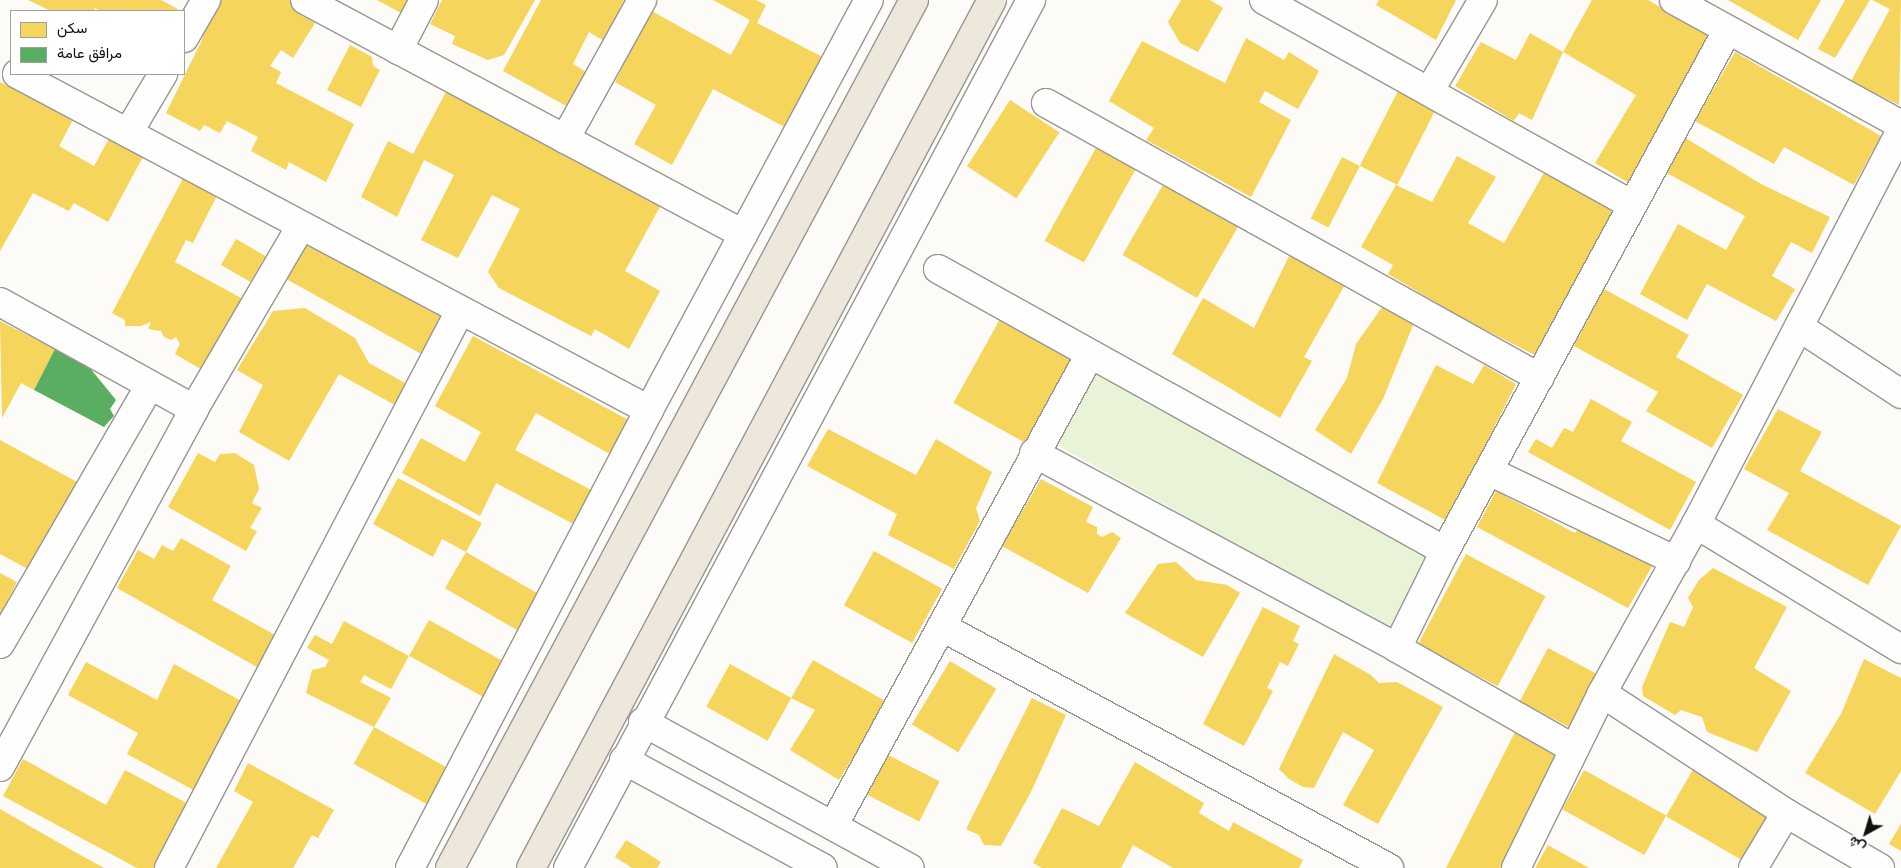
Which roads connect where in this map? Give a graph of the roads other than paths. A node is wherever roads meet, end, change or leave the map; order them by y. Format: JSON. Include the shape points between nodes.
{"nodes":[{"id":1,"x":206,"y":0,"type":"edge"},
{"id":2,"x":305,"y":0,"type":"edge"},
{"id":3,"x":424,"y":0,"type":"edge"},
{"id":4,"x":642,"y":0,"type":"edge"},
{"id":5,"x":869,"y":0,"type":"edge"},
{"id":6,"x":914,"y":0,"type":"edge"},
{"id":7,"x":992,"y":0,"type":"edge"},
{"id":8,"x":1031,"y":0,"type":"edge"},
{"id":9,"x":1265,"y":0,"type":"edge"},
{"id":10,"x":1483,"y":0,"type":"edge"},
{"id":11,"x":1674,"y":0,"type":"edge"},
{"id":12,"x":1727,"y":31,"type":"junction"},
{"id":13,"x":185,"y":36,"type":"edge"},
{"id":14,"x":398,"y":50,"type":"junction"},
{"id":15,"x":19,"y":75,"type":"edge"},
{"id":16,"x":162,"y":75,"type":"edge"},
{"id":17,"x":1430,"y":90,"type":"junction"},
{"id":18,"x":1046,"y":103,"type":"dead end"},
{"id":19,"x":1901,"y":125,"type":"edge"},
{"id":20,"x":1901,"y":130,"type":"edge"},
{"id":21,"x":128,"y":133,"type":"junction"},
{"id":22,"x":565,"y":139,"type":"junction"},
{"id":23,"x":1631,"y":204,"type":"junction"},
{"id":24,"x":301,"y":226,"type":"junction"},
{"id":25,"x":744,"y":234,"type":"junction"},
{"id":26,"x":938,"y":269,"type":"dead end"},
{"id":27,"x":0,"y":302,"type":"edge"},
{"id":28,"x":460,"y":311,"type":"junction"},
{"id":29,"x":1799,"y":327,"type":"junction"},
{"id":30,"x":1090,"y":354,"type":"junction"},
{"id":31,"x":1540,"y":378,"type":"junction"},
{"id":32,"x":150,"y":384,"type":"junction"},
{"id":33,"x":1901,"y":394,"type":"edge"},
{"id":34,"x":194,"y":409,"type":"junction"},
{"id":35,"x":649,"y":410,"type":"junction"},
{"id":36,"x":1034,"y":453,"type":"junction"},
{"id":37,"x":1489,"y":471,"type":"junction"},
{"id":38,"x":1696,"y":524,"type":"junction"},
{"id":39,"x":1445,"y":551,"type":"junction"},
{"id":40,"x":1676,"y":561,"type":"junction"},
{"id":41,"x":942,"y":627,"type":"junction"},
{"id":42,"x":0,"y":644,"type":"edge"},
{"id":43,"x":1397,"y":648,"type":"junction"},
{"id":44,"x":1901,"y":649,"type":"edge"},
{"id":45,"x":1602,"y":693,"type":"junction"},
{"id":46,"x":644,"y":722,"type":"junction"},
{"id":47,"x":1574,"y":749,"type":"junction"},
{"id":48,"x":624,"y":760,"type":"junction"},
{"id":49,"x":0,"y":767,"type":"edge"},
{"id":50,"x":1786,"y":813,"type":"junction"},
{"id":51,"x":833,"y":826,"type":"junction"},
{"id":52,"x":169,"y":868,"type":"edge"},
{"id":53,"x":410,"y":868,"type":"edge"},
{"id":54,"x":450,"y":868,"type":"edge"},
{"id":55,"x":531,"y":868,"type":"edge"},
{"id":56,"x":568,"y":868,"type":"edge"},
{"id":57,"x":823,"y":868,"type":"edge"},
{"id":58,"x":910,"y":868,"type":"edge"},
{"id":59,"x":1389,"y":868,"type":"edge"},
{"id":60,"x":1516,"y":868,"type":"edge"},
{"id":61,"x":1753,"y":868,"type":"edge"},
{"id":62,"x":1880,"y":868,"type":"edge"}],
"edges":[{"from":1,"to":13,"type":"street"},
{"from":2,"to":14,"type":"street"},
{"from":3,"to":14,"type":"street"},
{"from":4,"to":22,"type":"street"},
{"from":5,"to":25,"type":"street"},
{"from":6,"to":54,"type":"main road"},
{"from":7,"to":55,"type":"main road"},
{"from":8,"to":46,"type":"street"},
{"from":9,"to":17,"type":"street"},
{"from":10,"to":17,"type":"street"},
{"from":11,"to":12,"type":"street"},
{"from":12,"to":19,"type":"street"},
{"from":12,"to":23,"type":"street"},
{"from":14,"to":22,"type":"street"},
{"from":15,"to":21,"type":"street"},
{"from":16,"to":21,"type":"street"},
{"from":17,"to":23,"type":"street"},
{"from":18,"to":31,"type":"street"},
{"from":20,"to":29,"type":"street"},
{"from":21,"to":24,"type":"street"},
{"from":22,"to":25,"type":"street"},
{"from":23,"to":31,"type":"street"},
{"from":24,"to":28,"type":"street"},
{"from":24,"to":34,"type":"street"},
{"from":25,"to":35,"type":"street"},
{"from":26,"to":30,"type":"street"},
{"from":27,"to":32,"type":"street"},
{"from":28,"to":35,"type":"street"},
{"from":28,"to":52,"type":"street"},
{"from":29,"to":33,"type":"street"},
{"from":29,"to":38,"type":"street"},
{"from":30,"to":36,"type":"street"},
{"from":30,"to":39,"type":"street"},
{"from":31,"to":37,"type":"street"},
{"from":32,"to":34,"type":"street"},
{"from":32,"to":42,"type":"street"},
{"from":34,"to":49,"type":"street"},
{"from":35,"to":53,"type":"street"},
{"from":36,"to":41,"type":"street"},
{"from":36,"to":43,"type":"street"},
{"from":37,"to":39,"type":"street"},
{"from":37,"to":40,"type":"street"},
{"from":38,"to":40,"type":"street"},
{"from":38,"to":44,"type":"street"},
{"from":39,"to":43,"type":"street"},
{"from":40,"to":45,"type":"street"},
{"from":41,"to":51,"type":"street"},
{"from":41,"to":59,"type":"street"},
{"from":43,"to":47,"type":"street"},
{"from":45,"to":47,"type":"street"},
{"from":45,"to":50,"type":"street"},
{"from":46,"to":48,"type":"street"},
{"from":46,"to":51,"type":"street"},
{"from":47,"to":60,"type":"street"},
{"from":48,"to":56,"type":"street"},
{"from":48,"to":57,"type":"street"},
{"from":50,"to":61,"type":"street"},
{"from":50,"to":62,"type":"street"},
{"from":51,"to":58,"type":"street"}]}
